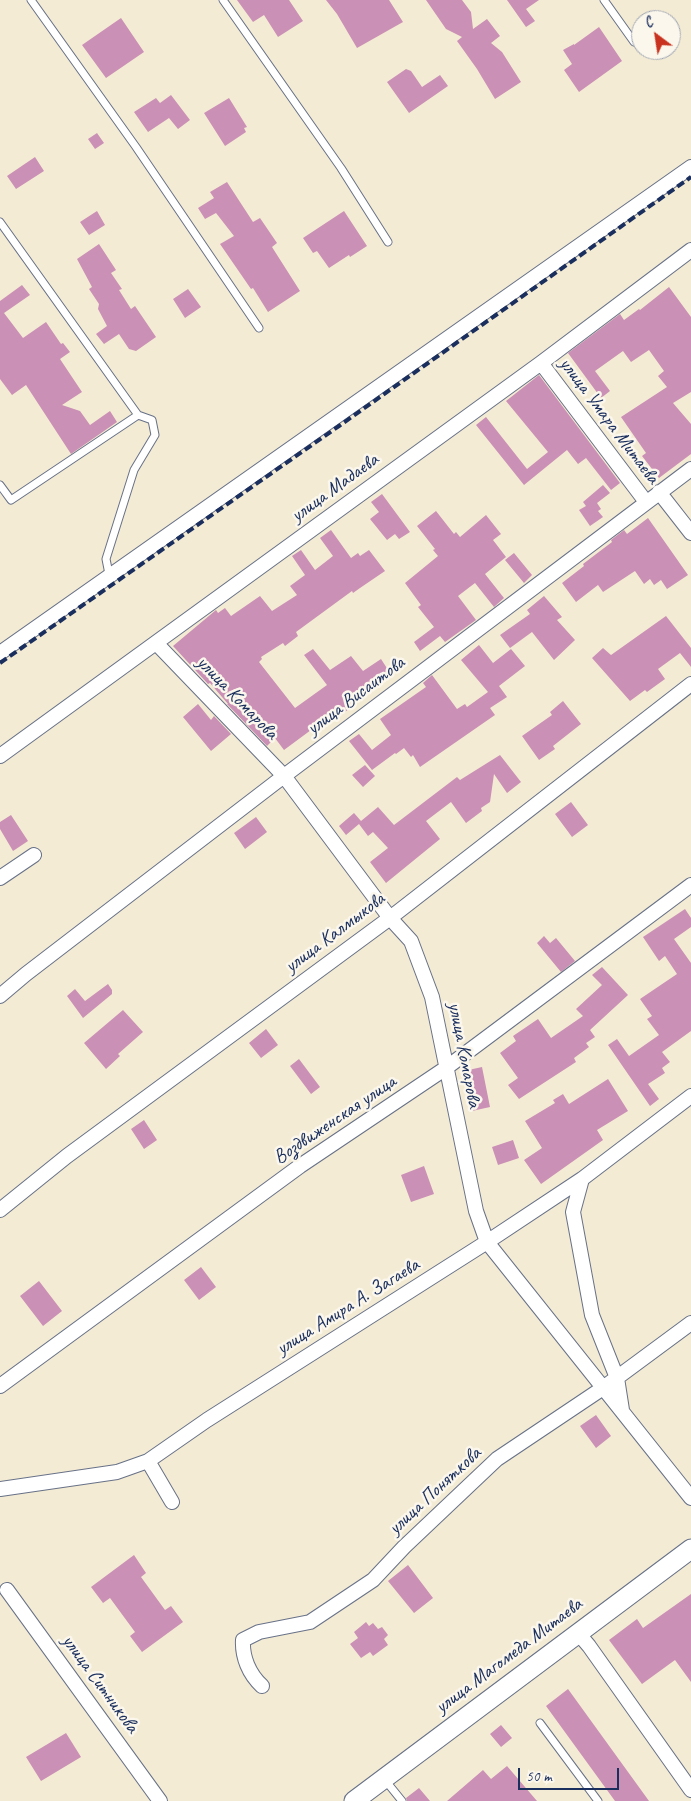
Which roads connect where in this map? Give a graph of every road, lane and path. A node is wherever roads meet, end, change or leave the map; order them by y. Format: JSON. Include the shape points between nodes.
{"nodes":[{"id":1,"x":31,"y":0,"type":"edge"},
{"id":2,"x":223,"y":0,"type":"edge"},
{"id":3,"x":604,"y":0,"type":"edge"},
{"id":4,"x":631,"y":38,"type":"edge"},
{"id":5,"x":691,"y":167,"type":"edge"},
{"id":6,"x":0,"y":222,"type":"edge"},
{"id":7,"x":388,"y":242,"type":"dead end"},
{"id":8,"x":691,"y":250,"type":"edge"},
{"id":9,"x":259,"y":328,"type":"dead end"},
{"id":10,"x":541,"y":363,"type":"junction"},
{"id":11,"x":138,"y":415,"type":"junction"},
{"id":12,"x":691,"y":469,"type":"edge"},
{"id":13,"x":0,"y":486,"type":"edge"},
{"id":14,"x":659,"y":492,"type":"junction"},
{"id":15,"x":646,"y":502,"type":"junction"},
{"id":16,"x":691,"y":533,"type":"edge"},
{"id":17,"x":109,"y":574,"type":"junction"},
{"id":18,"x":156,"y":643,"type":"junction"},
{"id":19,"x":0,"y":653,"type":"edge"},
{"id":20,"x":691,"y":684,"type":"edge"},
{"id":21,"x":0,"y":756,"type":"edge"},
{"id":22,"x":284,"y":776,"type":"junction"},
{"id":23,"x":34,"y":855,"type":"dead end"},
{"id":24,"x":0,"y":878,"type":"edge"},
{"id":25,"x":691,"y":885,"type":"edge"},
{"id":26,"x":390,"y":918,"type":"junction"},
{"id":27,"x":0,"y":996,"type":"edge"},
{"id":28,"x":446,"y":1068,"type":"junction"},
{"id":29,"x":691,"y":1096,"type":"edge"},
{"id":30,"x":582,"y":1179,"type":"junction"},
{"id":31,"x":0,"y":1210,"type":"edge"},
{"id":32,"x":488,"y":1242,"type":"junction"},
{"id":33,"x":691,"y":1323,"type":"edge"},
{"id":34,"x":617,"y":1378,"type":"junction"},
{"id":35,"x":0,"y":1386,"type":"edge"},
{"id":36,"x":603,"y":1388,"type":"junction"},
{"id":37,"x":622,"y":1411,"type":"junction"},
{"id":38,"x":148,"y":1461,"type":"junction"},
{"id":39,"x":0,"y":1489,"type":"edge"},
{"id":40,"x":691,"y":1498,"type":"edge"},
{"id":41,"x":172,"y":1502,"type":"dead end"},
{"id":42,"x":691,"y":1549,"type":"edge"},
{"id":43,"x":8,"y":1590,"type":"dead end"},
{"id":44,"x":578,"y":1633,"type":"junction"},
{"id":45,"x":262,"y":1686,"type":"dead end"},
{"id":46,"x":540,"y":1723,"type":"dead end"},
{"id":47,"x":384,"y":1777,"type":"junction"},
{"id":48,"x":691,"y":1790,"type":"edge"},
{"id":49,"x":160,"y":1801,"type":"edge"},
{"id":50,"x":354,"y":1801,"type":"edge"},
{"id":51,"x":402,"y":1801,"type":"edge"},
{"id":52,"x":598,"y":1801,"type":"edge"}],
"edges":[{"from":1,"to":9,"type":"lane"},
{"from":2,"to":7,"type":"lane","via":[[341,168]]},
{"from":3,"to":4,"type":"lane"},
{"from":5,"to":17,"type":"street"},
{"from":6,"to":11,"type":"lane"},
{"from":8,"to":10,"type":"street","name":"улица Мадаева"},
{"from":10,"to":15,"type":"street","name":"улица Умара Митаева"},
{"from":10,"to":18,"type":"street","name":"улица Мадаева"},
{"from":11,"to":13,"type":"lane","via":[[10,500]]},
{"from":11,"to":17,"type":"lane","via":[[152,420],[155,435],[134,470],[106,559]]},
{"from":12,"to":14,"type":"street","name":"улица Висаитова"},
{"from":14,"to":15,"type":"street","name":"улица Висаитова"},
{"from":14,"to":16,"type":"street","name":"улица Умара Митаева"},
{"from":15,"to":22,"type":"street","name":"улица Висаитова"},
{"from":17,"to":19,"type":"street"},
{"from":18,"to":21,"type":"street","name":"улица Мадаева"},
{"from":18,"to":22,"type":"street","name":"улица Комарова"},
{"from":20,"to":26,"type":"street","name":"улица Калмыкова"},
{"from":22,"to":26,"type":"street","name":"улица Комарова"},
{"from":22,"to":27,"type":"street","name":"улица Висаитова"},
{"from":23,"to":24,"type":"street"},
{"from":25,"to":28,"type":"street","name":"Воздвиженская улица"},
{"from":26,"to":28,"type":"street","name":"улица Комарова","via":[[411,941],[432,997]]},
{"from":26,"to":31,"type":"street","name":"улица Калмыкова","via":[[67,1156]]},
{"from":28,"to":32,"type":"street","name":"улица Комарова","via":[[476,1210]]},
{"from":28,"to":35,"type":"street","name":"Воздвиженская улица","via":[[300,1166]]},
{"from":29,"to":30,"type":"street","name":"улица Амира А. Загаева"},
{"from":30,"to":32,"type":"street","name":"улица Амира А. Загаева"},
{"from":30,"to":34,"type":"street","via":[[573,1212],[592,1315]]},
{"from":32,"to":36,"type":"street","name":"улица Комарова"},
{"from":32,"to":38,"type":"street","name":"улица Амира А. Загаева","via":[[207,1420]]},
{"from":33,"to":34,"type":"street","name":"улица Поняткова"},
{"from":34,"to":36,"type":"street","name":"улица Поняткова"},
{"from":34,"to":37,"type":"street"},
{"from":36,"to":37,"type":"street","name":"улица Комарова"},
{"from":36,"to":45,"type":"street","name":"улица Поняткова","via":[[496,1460],[373,1580],[310,1622],[259,1632],[243,1640],[243,1652],[253,1677]]},
{"from":37,"to":40,"type":"street","name":"улица Комарова"},
{"from":38,"to":39,"type":"street","name":"улица Амира А. Загаева","via":[[117,1472]]},
{"from":38,"to":41,"type":"street"},
{"from":42,"to":44,"type":"street","name":"улица Магомеда Митаева"},
{"from":43,"to":49,"type":"street","name":"улица Ситникова"},
{"from":44,"to":47,"type":"street","name":"улица Магомеда Митаева"},
{"from":44,"to":48,"type":"street"},
{"from":46,"to":52,"type":"lane"},
{"from":47,"to":50,"type":"street","name":"улица Магомеда Митаева"},
{"from":47,"to":51,"type":"lane"}]}
